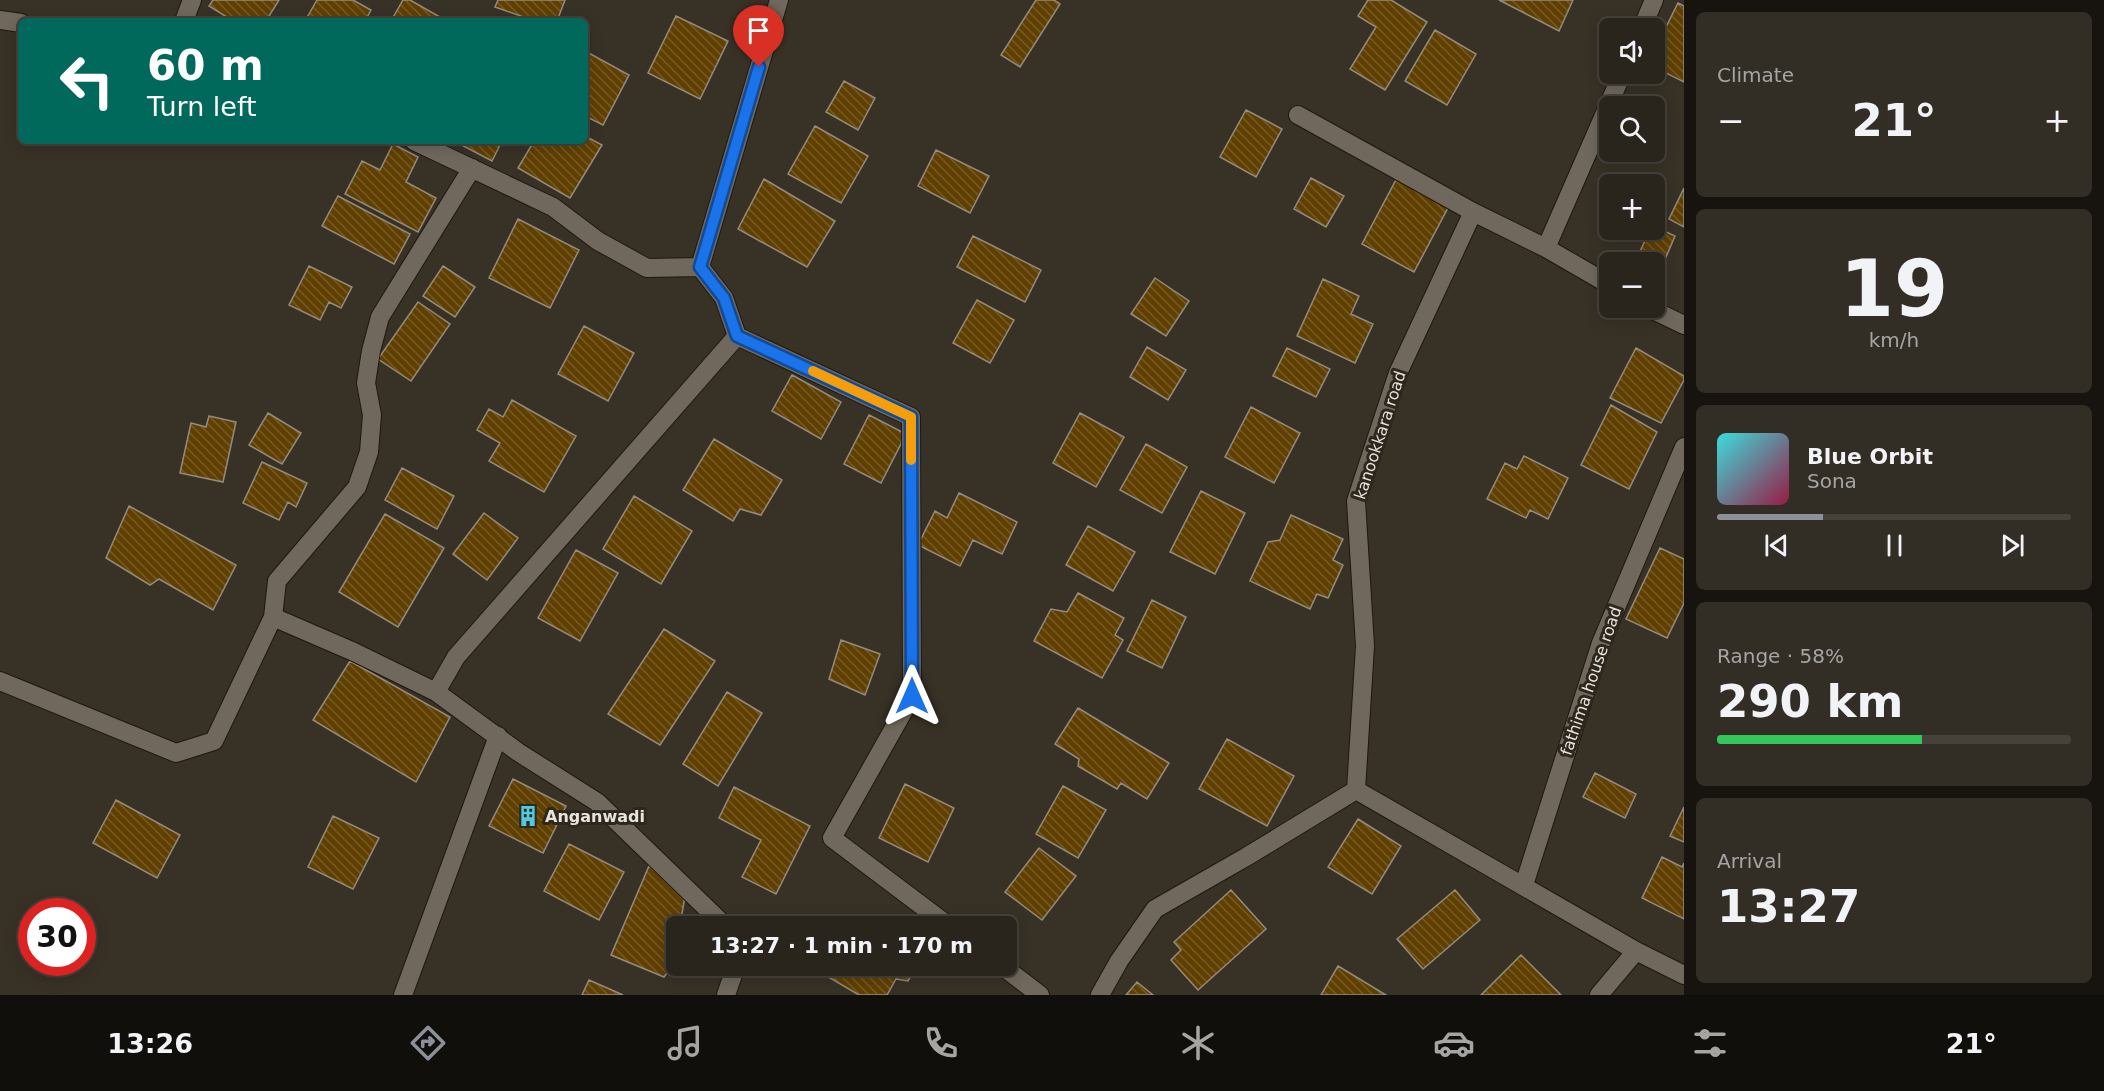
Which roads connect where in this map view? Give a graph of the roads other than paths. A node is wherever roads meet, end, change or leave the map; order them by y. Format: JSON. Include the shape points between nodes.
{"nodes":[{"id":1,"x":192,"y":0,"type":"edge"},
{"id":2,"x":779,"y":0,"type":"edge"},
{"id":3,"x":1654,"y":0,"type":"edge"},
{"id":4,"x":185,"y":18,"type":"edge"},
{"id":5,"x":1646,"y":18,"type":"edge"},
{"id":6,"x":0,"y":20,"type":"edge"},
{"id":7,"x":18,"y":23,"type":"edge"},
{"id":8,"x":1618,"y":84,"type":"edge"},
{"id":9,"x":1298,"y":116,"type":"dead end"},
{"id":10,"x":420,"y":144,"type":"edge"},
{"id":11,"x":472,"y":168,"type":"junction"},
{"id":12,"x":1473,"y":212,"type":"junction"},
{"id":13,"x":1546,"y":248,"type":"junction"},
{"id":14,"x":700,"y":267,"type":"junction"},
{"id":15,"x":1599,"y":279,"type":"edge"},
{"id":16,"x":1665,"y":316,"type":"edge"},
{"id":17,"x":1684,"y":325,"type":"edge"},
{"id":18,"x":737,"y":336,"type":"junction"},
{"id":19,"x":1684,"y":447,"type":"edge"},
{"id":20,"x":273,"y":617,"type":"junction"},
{"id":21,"x":0,"y":681,"type":"edge"},
{"id":22,"x":436,"y":692,"type":"junction"},
{"id":23,"x":498,"y":736,"type":"junction"},
{"id":24,"x":1356,"y":790,"type":"junction"},
{"id":25,"x":1524,"y":885,"type":"junction"},
{"id":26,"x":715,"y":916,"type":"edge"},
{"id":27,"x":935,"y":916,"type":"edge"},
{"id":28,"x":1636,"y":951,"type":"junction"},
{"id":29,"x":1684,"y":975,"type":"edge"},
{"id":30,"x":733,"y":976,"type":"edge"},
{"id":31,"x":1015,"y":976,"type":"edge"},
{"id":32,"x":403,"y":995,"type":"edge"},
{"id":33,"x":726,"y":995,"type":"edge"},
{"id":34,"x":1040,"y":995,"type":"edge"},
{"id":35,"x":1100,"y":995,"type":"edge"},
{"id":36,"x":1599,"y":995,"type":"edge"}],
"edges":[{"from":1,"to":4,"type":"street"},
{"from":2,"to":14,"type":"street"},
{"from":3,"to":5,"type":"street"},
{"from":6,"to":7,"type":"street"},
{"from":8,"to":13,"type":"street"},
{"from":9,"to":12,"type":"street"},
{"from":10,"to":11,"type":"street"},
{"from":11,"to":14,"type":"street","via":[[553,207],[598,242],[647,268]]},
{"from":11,"to":20,"type":"street","via":[[380,317],[366,383],[372,415],[369,452],[357,487],[277,581]]},
{"from":12,"to":13,"type":"street"},
{"from":12,"to":24,"type":"street","name":"kanookkara road","via":[[1398,374],[1356,501],[1365,646]]},
{"from":13,"to":15,"type":"street"},
{"from":14,"to":18,"type":"street","via":[[724,298]]},
{"from":16,"to":17,"type":"street"},
{"from":18,"to":22,"type":"street","via":[[456,657]]},
{"from":18,"to":27,"type":"street","via":[[911,417],[912,696],[832,838]]},
{"from":19,"to":25,"type":"street","name":"fathima house road","via":[[1601,643]]},
{"from":20,"to":21,"type":"street","via":[[214,741],[176,753]]},
{"from":20,"to":22,"type":"street"},
{"from":22,"to":23,"type":"street"},
{"from":23,"to":26,"type":"street","via":[[597,802]]},
{"from":23,"to":32,"type":"street"},
{"from":24,"to":25,"type":"street"},
{"from":24,"to":35,"type":"street","via":[[1155,909]]},
{"from":25,"to":28,"type":"street"},
{"from":28,"to":29,"type":"street"},
{"from":28,"to":36,"type":"street"},
{"from":30,"to":33,"type":"street"},
{"from":31,"to":34,"type":"street"}]}
